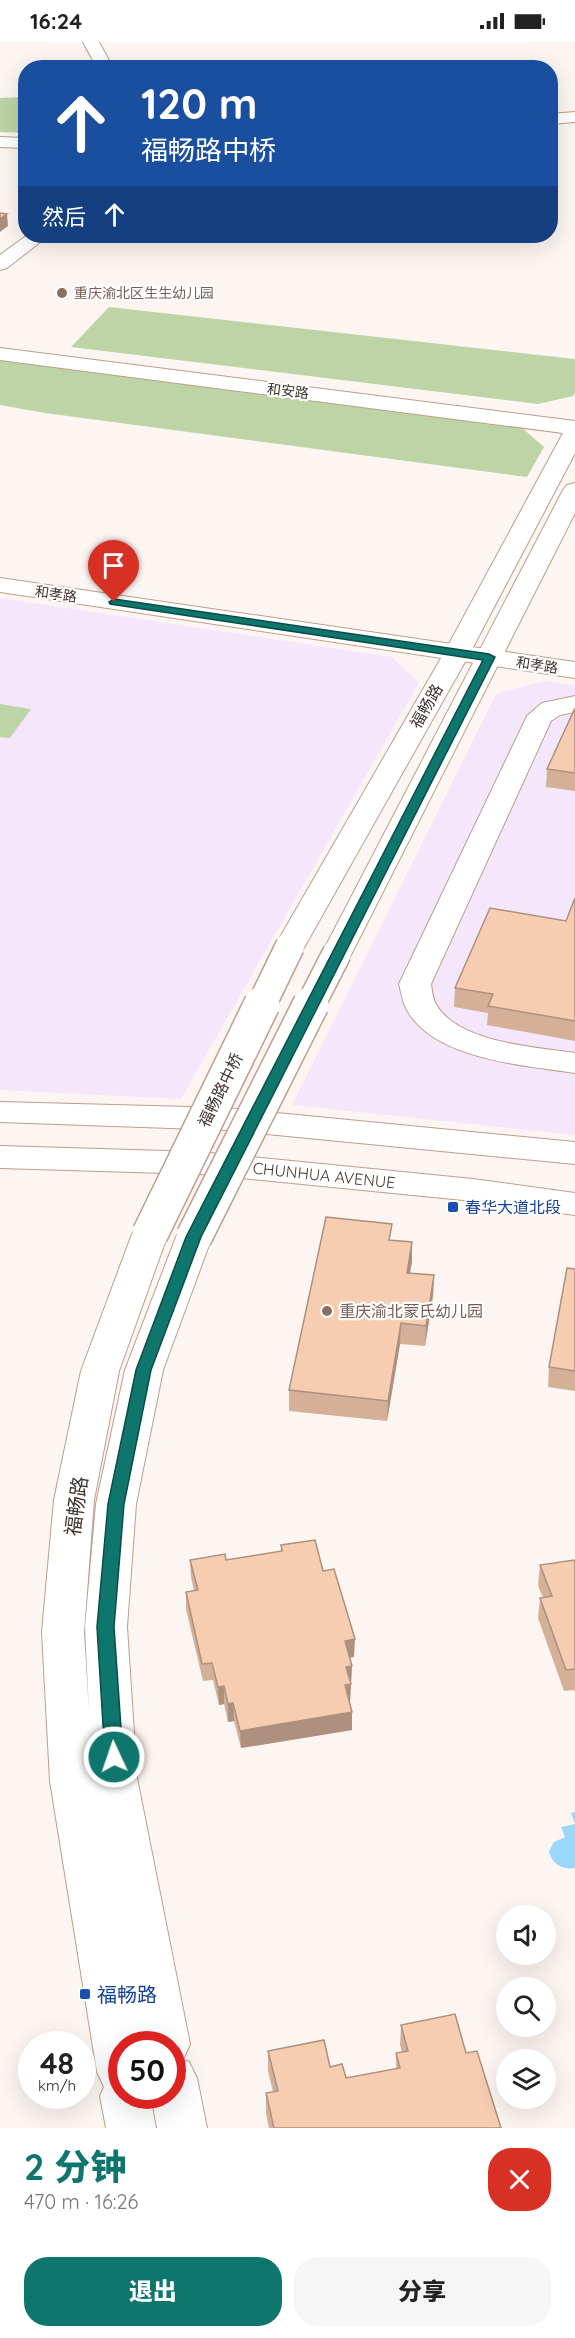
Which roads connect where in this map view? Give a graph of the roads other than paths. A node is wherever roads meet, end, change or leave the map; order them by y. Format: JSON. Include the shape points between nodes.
{"nodes":[{"id":1,"x":91,"y":42,"type":"edge"},
{"id":2,"x":101,"y":60,"type":"edge"},
{"id":3,"x":575,"y":117,"type":"edge"},
{"id":4,"x":558,"y":118,"type":"edge"},
{"id":5,"x":575,"y":124,"type":"edge"},
{"id":6,"x":558,"y":125,"type":"edge"},
{"id":7,"x":0,"y":135,"type":"edge"},
{"id":8,"x":18,"y":136,"type":"edge"},
{"id":9,"x":0,"y":142,"type":"edge"},
{"id":10,"x":18,"y":143,"type":"edge"},
{"id":11,"x":28,"y":243,"type":"edge"},
{"id":12,"x":0,"y":264,"type":"edge"},
{"id":13,"x":0,"y":343,"type":"edge"},
{"id":14,"x":0,"y":354,"type":"edge"},
{"id":15,"x":575,"y":415,"type":"edge"},
{"id":16,"x":575,"y":430,"type":"edge"},
{"id":17,"x":575,"y":490,"type":"edge"},
{"id":18,"x":0,"y":585,"type":"edge"},
{"id":19,"x":457,"y":652,"type":"junction"},
{"id":20,"x":489,"y":657,"type":"junction"},
{"id":21,"x":575,"y":670,"type":"edge"},
{"id":22,"x":575,"y":705,"type":"edge"},
{"id":23,"x":290,"y":946,"type":"joint"},
{"id":24,"x":575,"y":1063,"type":"edge"},
{"id":25,"x":0,"y":1112,"type":"edge"},
{"id":26,"x":575,"y":1153,"type":"edge"},
{"id":27,"x":0,"y":1157,"type":"edge"},
{"id":28,"x":575,"y":1204,"type":"edge"},
{"id":29,"x":150,"y":1234,"type":"joint"},
{"id":30,"x":115,"y":2031,"type":"edge"},
{"id":31,"x":164,"y":2031,"type":"edge"},
{"id":32,"x":128,"y":2109,"type":"edge"},
{"id":33,"x":178,"y":2109,"type":"edge"},
{"id":34,"x":131,"y":2128,"type":"edge"},
{"id":35,"x":182,"y":2128,"type":"edge"}],
"edges":[{"from":1,"to":2,"type":"main road"},
{"from":3,"to":4,"type":"main road"},
{"from":5,"to":6,"type":"main road"},
{"from":7,"to":8,"type":"main road"},
{"from":9,"to":10,"type":"main road"},
{"from":11,"to":12,"type":"main road"},
{"from":13,"to":15,"type":"main road","name":"和安路"},
{"from":14,"to":16,"type":"main road","name":"和安路"},
{"from":16,"to":19,"type":"main road","name":"福畅路"},
{"from":17,"to":20,"type":"main road","name":"福畅路"},
{"from":18,"to":19,"type":"main road","name":"和孝路"},
{"from":19,"to":20,"type":"main road","name":"和孝路"},
{"from":19,"to":23,"type":"main road","name":"福畅路"},
{"from":20,"to":21,"type":"main road","name":"和孝路"},
{"from":20,"to":31,"type":"main road","name":"福畅路","bridge":true,"via":[[194,1237],[144,1370],[116,1504],[106,1627],[115,1778]]},
{"from":22,"to":24,"type":"main road","via":[[551,709],[540,716],[415,984],[416,1000],[423,1014],[458,1039]]},
{"from":23,"to":29,"type":"main road","name":"福畅路中桥","bridge":true},
{"from":25,"to":26,"type":"main road","via":[[227,1119]]},
{"from":27,"to":28,"type":"main road","name":"CHUNHUA AVENUE","via":[[200,1163]]},
{"from":29,"to":30,"type":"main road","name":"福畅路","via":[[99,1371],[74,1500],[63,1632],[72,1781]]},
{"from":32,"to":34,"type":"main road"},
{"from":33,"to":35,"type":"main road"}]}
